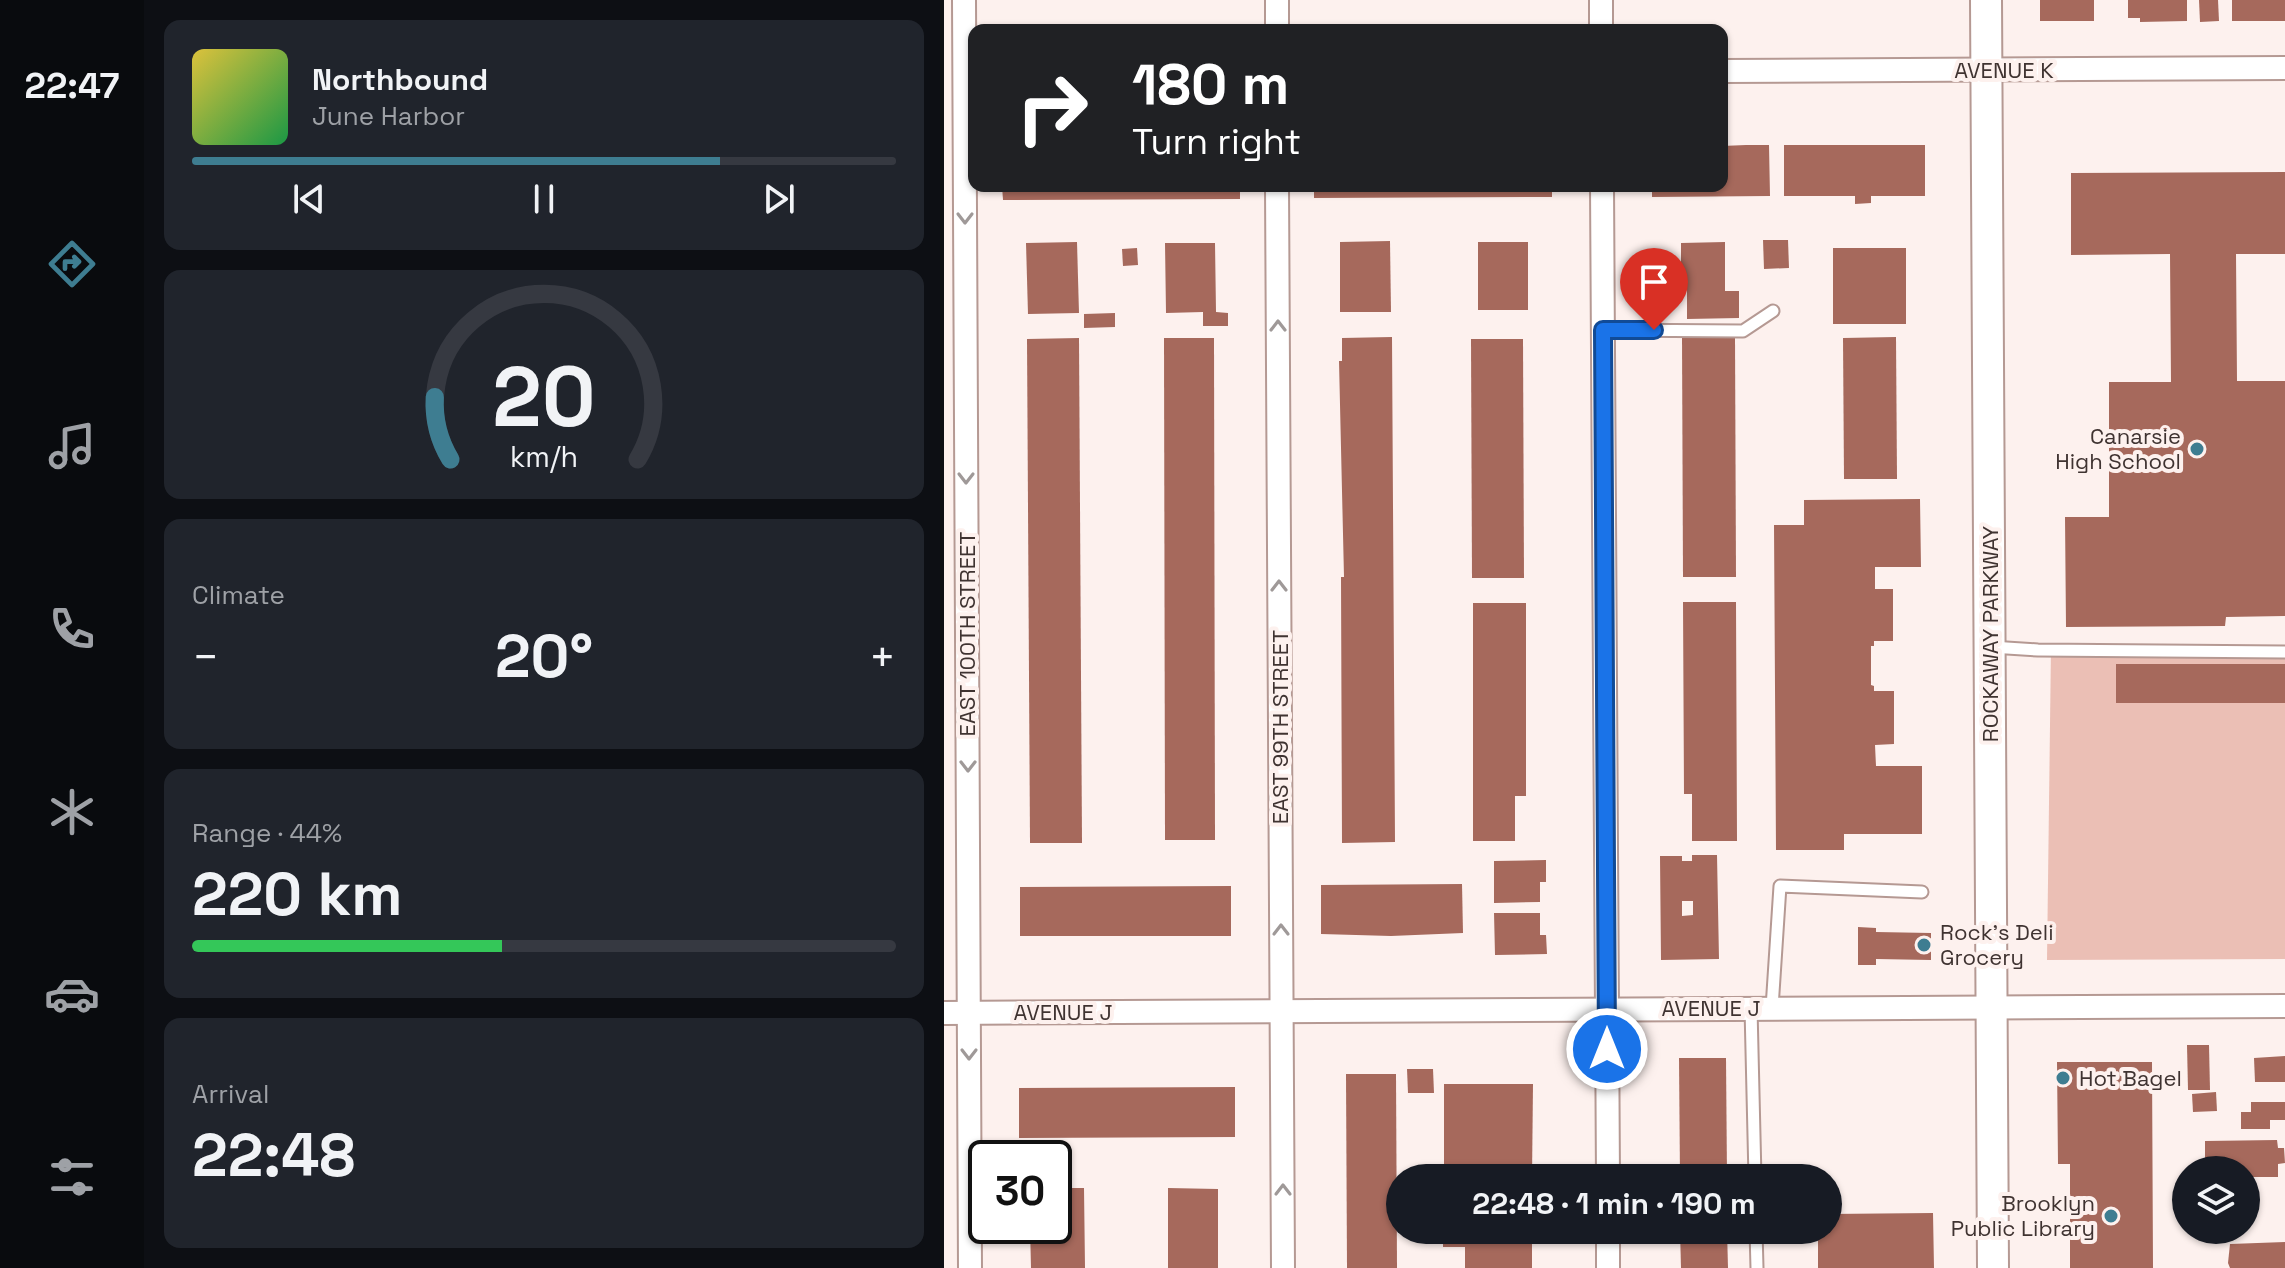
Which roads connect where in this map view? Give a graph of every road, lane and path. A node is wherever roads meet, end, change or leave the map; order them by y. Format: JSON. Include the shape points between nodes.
{"nodes":[{"id":1,"x":964,"y":0,"type":"edge"},
{"id":2,"x":1277,"y":0,"type":"edge"},
{"id":3,"x":1601,"y":0,"type":"edge"},
{"id":4,"x":1986,"y":0,"type":"edge"},
{"id":5,"x":1277,"y":24,"type":"edge"},
{"id":6,"x":1601,"y":24,"type":"edge"},
{"id":7,"x":2285,"y":68,"type":"edge"},
{"id":8,"x":1728,"y":71,"type":"edge"},
{"id":9,"x":1987,"y":71,"type":"junction"},
{"id":10,"x":961,"y":75,"type":"edge"},
{"id":11,"x":1277,"y":192,"type":"edge"},
{"id":12,"x":1602,"y":192,"type":"edge"},
{"id":13,"x":1773,"y":311,"type":"dead end"},
{"id":14,"x":1603,"y":330,"type":"junction"},
{"id":15,"x":1990,"y":647,"type":"junction"},
{"id":16,"x":2285,"y":652,"type":"edge"},
{"id":17,"x":1922,"y":892,"type":"dead end"},
{"id":18,"x":2285,"y":1006,"type":"edge"},
{"id":19,"x":1992,"y":1007,"type":"junction"},
{"id":20,"x":1761,"y":1008,"type":"junction"},
{"id":21,"x":1607,"y":1009,"type":"junction"},
{"id":22,"x":1282,"y":1011,"type":"junction"},
{"id":23,"x":944,"y":1013,"type":"edge"},
{"id":24,"x":969,"y":1013,"type":"junction"},
{"id":25,"x":1608,"y":1164,"type":"edge"},
{"id":26,"x":1755,"y":1164,"type":"edge"},
{"id":27,"x":1608,"y":1244,"type":"edge"},
{"id":28,"x":1756,"y":1244,"type":"edge"},
{"id":29,"x":970,"y":1268,"type":"edge"},
{"id":30,"x":1283,"y":1268,"type":"edge"},
{"id":31,"x":1608,"y":1268,"type":"edge"},
{"id":32,"x":1757,"y":1268,"type":"edge"},
{"id":33,"x":1993,"y":1268,"type":"edge"}],
"edges":[{"from":1,"to":10,"type":"street","name":"EAST 100TH STREET"},
{"from":2,"to":5,"type":"street"},
{"from":3,"to":6,"type":"street"},
{"from":4,"to":9,"type":"main road","name":"ROCKAWAY PARKWAY"},
{"from":7,"to":9,"type":"street","name":"AVENUE K"},
{"from":8,"to":9,"type":"street","name":"AVENUE K"},
{"from":9,"to":15,"type":"main road","name":"ROCKAWAY PARKWAY"},
{"from":10,"to":24,"type":"street","name":"EAST 100TH STREET","one_way":true},
{"from":22,"to":11,"type":"street","name":"EAST 99TH STREET","one_way":true},
{"from":12,"to":14,"type":"street"},
{"from":13,"to":14,"type":"lane","via":[[1743,331]]},
{"from":14,"to":21,"type":"street"},
{"from":15,"to":16,"type":"lane"},
{"from":15,"to":19,"type":"main road","name":"ROCKAWAY PARKWAY"},
{"from":17,"to":20,"type":"lane","via":[[1780,886],[1778,955]]},
{"from":18,"to":19,"type":"street","name":"AVENUE J"},
{"from":19,"to":20,"type":"street","name":"AVENUE J"},
{"from":19,"to":33,"type":"main road","name":"ROCKAWAY PARKWAY"},
{"from":20,"to":21,"type":"street","name":"AVENUE J"},
{"from":20,"to":26,"type":"lane"},
{"from":21,"to":22,"type":"street","name":"AVENUE J"},
{"from":21,"to":25,"type":"street"},
{"from":22,"to":24,"type":"street","name":"AVENUE J"},
{"from":30,"to":22,"type":"street","name":"EAST 99TH STREET","one_way":true},
{"from":23,"to":24,"type":"street","name":"AVENUE J"},
{"from":24,"to":29,"type":"street","name":"EAST 100TH STREET","one_way":true},
{"from":27,"to":31,"type":"street"},
{"from":28,"to":32,"type":"lane"}]}
